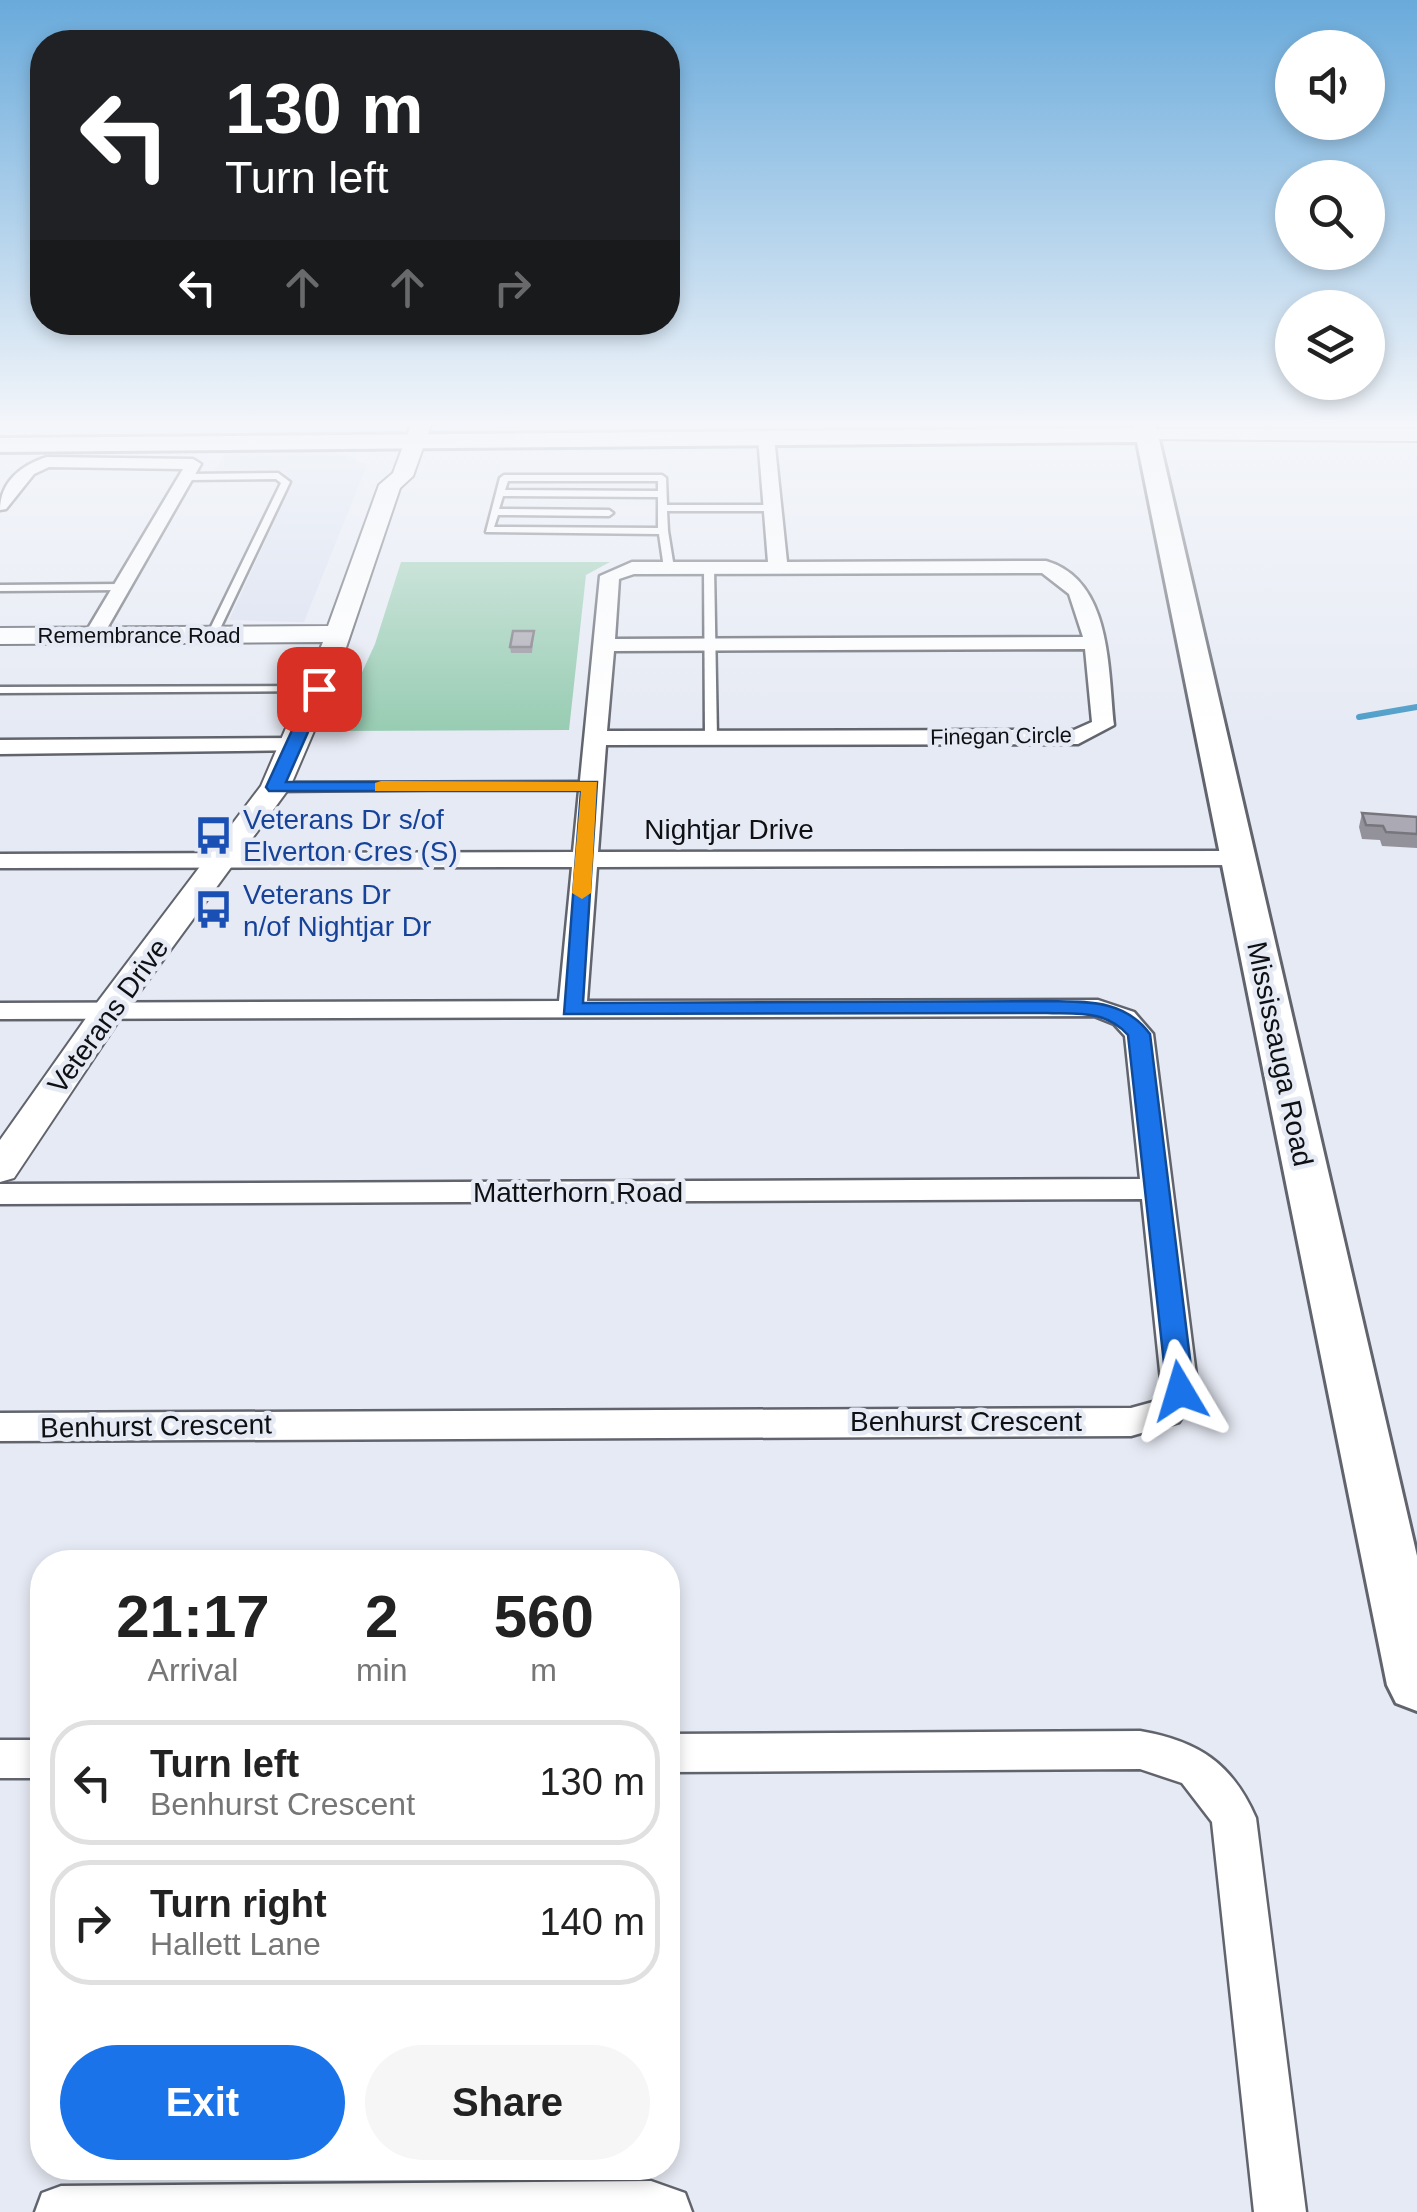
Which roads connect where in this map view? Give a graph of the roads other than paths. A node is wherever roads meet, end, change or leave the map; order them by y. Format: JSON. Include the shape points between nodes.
{"nodes":[{"id":1,"x":160,"y":525,"type":"edge"},
{"id":2,"x":265,"y":525,"type":"edge"},
{"id":3,"x":376,"y":525,"type":"edge"},
{"id":4,"x":491,"y":525,"type":"edge"},
{"id":5,"x":663,"y":525,"type":"edge"},
{"id":6,"x":774,"y":525,"type":"edge"},
{"id":7,"x":1166,"y":525,"type":"edge"},
{"id":8,"x":663,"y":530,"type":"junction"},
{"id":9,"x":709,"y":567,"type":"junction"},
{"id":10,"x":778,"y":567,"type":"junction"},
{"id":11,"x":669,"y":568,"type":"junction"},
{"id":12,"x":0,"y":588,"type":"edge"},
{"id":13,"x":122,"y":588,"type":"junction"},
{"id":14,"x":337,"y":634,"type":"junction"},
{"id":15,"x":0,"y":636,"type":"edge"},
{"id":16,"x":94,"y":636,"type":"junction"},
{"id":17,"x":212,"y":636,"type":"junction"},
{"id":18,"x":1092,"y":643,"type":"junction"},
{"id":19,"x":604,"y":644,"type":"junction"},
{"id":20,"x":709,"y":644,"type":"junction"},
{"id":21,"x":319,"y":689,"type":"junction"},
{"id":22,"x":0,"y":690,"type":"edge"},
{"id":23,"x":596,"y":738,"type":"junction"},
{"id":24,"x":711,"y":738,"type":"junction"},
{"id":25,"x":296,"y":745,"type":"junction"},
{"id":26,"x":0,"y":747,"type":"edge"},
{"id":27,"x":591,"y":786,"type":"junction"},
{"id":28,"x":275,"y":787,"type":"junction"},
{"id":29,"x":1237,"y":858,"type":"junction"},
{"id":30,"x":584,"y":859,"type":"junction"},
{"id":31,"x":0,"y":861,"type":"edge"},
{"id":32,"x":221,"y":862,"type":"junction"},
{"id":33,"x":572,"y":1009,"type":"junction"},
{"id":34,"x":108,"y":1011,"type":"junction"},
{"id":35,"x":0,"y":1012,"type":"edge"},
{"id":36,"x":0,"y":1169,"type":"edge"},
{"id":37,"x":1157,"y":1189,"type":"junction"},
{"id":38,"x":0,"y":1194,"type":"edge"},
{"id":39,"x":0,"y":1428,"type":"edge"},
{"id":40,"x":1417,"y":1685,"type":"edge"},
{"id":41,"x":680,"y":1753,"type":"edge"},
{"id":42,"x":0,"y":1759,"type":"edge"},
{"id":43,"x":30,"y":1759,"type":"edge"},
{"id":44,"x":61,"y":2212,"type":"edge"},
{"id":45,"x":666,"y":2212,"type":"edge"},
{"id":46,"x":1280,"y":2212,"type":"edge"}],
"edges":[{"from":1,"to":13,"type":"street"},
{"from":2,"to":17,"type":"lane"},
{"from":3,"to":14,"type":"street","name":"Veterans Drive"},
{"from":4,"to":8,"type":"lane"},
{"from":5,"to":8,"type":"lane"},
{"from":6,"to":10,"type":"street"},
{"from":7,"to":29,"type":"main road","name":"Mississauga Road"},
{"from":8,"to":11,"type":"lane"},
{"from":9,"to":10,"type":"street","name":"Finegan Circle"},
{"from":9,"to":11,"type":"street","name":"Finegan Circle"},
{"from":9,"to":20,"type":"lane"},
{"from":10,"to":18,"type":"street","name":"Finegan Circle","via":[[1046,566],[1070,580],[1091,624]]},
{"from":11,"to":19,"type":"street","name":"Finegan Circle","via":[[610,576]]},
{"from":12,"to":13,"type":"lane"},
{"from":13,"to":16,"type":"street"},
{"from":14,"to":17,"type":"street","name":"Remembrance Road"},
{"from":14,"to":21,"type":"street","name":"Veterans Drive"},
{"from":15,"to":16,"type":"street","name":"Remembrance Road"},
{"from":16,"to":17,"type":"street","name":"Remembrance Road"},
{"from":18,"to":20,"type":"street"},
{"from":18,"to":24,"type":"street","name":"Finegan Circle","via":[[1102,725],[1078,736]]},
{"from":19,"to":20,"type":"street"},
{"from":19,"to":23,"type":"street","name":"Finegan Circle"},
{"from":20,"to":24,"type":"lane"},
{"from":21,"to":22,"type":"lane"},
{"from":21,"to":25,"type":"street","name":"Veterans Drive"},
{"from":23,"to":24,"type":"street","name":"Finegan Circle"},
{"from":23,"to":27,"type":"street","name":"Finegan Circle"},
{"from":25,"to":26,"type":"street"},
{"from":25,"to":28,"type":"street","name":"Veterans Drive"},
{"from":27,"to":28,"type":"lane"},
{"from":27,"to":30,"type":"street","name":"Finegan Circle"},
{"from":28,"to":32,"type":"street","name":"Veterans Drive"},
{"from":29,"to":30,"type":"street","name":"Nightjar Drive"},
{"from":29,"to":40,"type":"main road","name":"Mississauga Road"},
{"from":30,"to":32,"type":"street","name":"Nightjar Drive"},
{"from":30,"to":33,"type":"street","name":"Finegan Circle"},
{"from":31,"to":32,"type":"street","name":"Nightjar Drive"},
{"from":32,"to":34,"type":"street","name":"Veterans Drive"},
{"from":33,"to":34,"type":"street","name":"Benhurst Crescent"},
{"from":33,"to":37,"type":"street","name":"Benhurst Crescent","via":[[1098,1008],[1124,1018],[1139,1034]]},
{"from":34,"to":35,"type":"street","name":"Benhurst Crescent"},
{"from":34,"to":36,"type":"street","name":"Veterans Drive"},
{"from":37,"to":38,"type":"street","name":"Matterhorn Road"},
{"from":37,"to":39,"type":"street","name":"Benhurst Crescent","via":[[1180,1391],[1166,1412],[1131,1422]]},
{"from":41,"to":46,"type":"street","via":[[1140,1750],[1180,1756],[1210,1777],[1234,1818]]},
{"from":42,"to":43,"type":"street"},
{"from":44,"to":45,"type":"street"}]}
